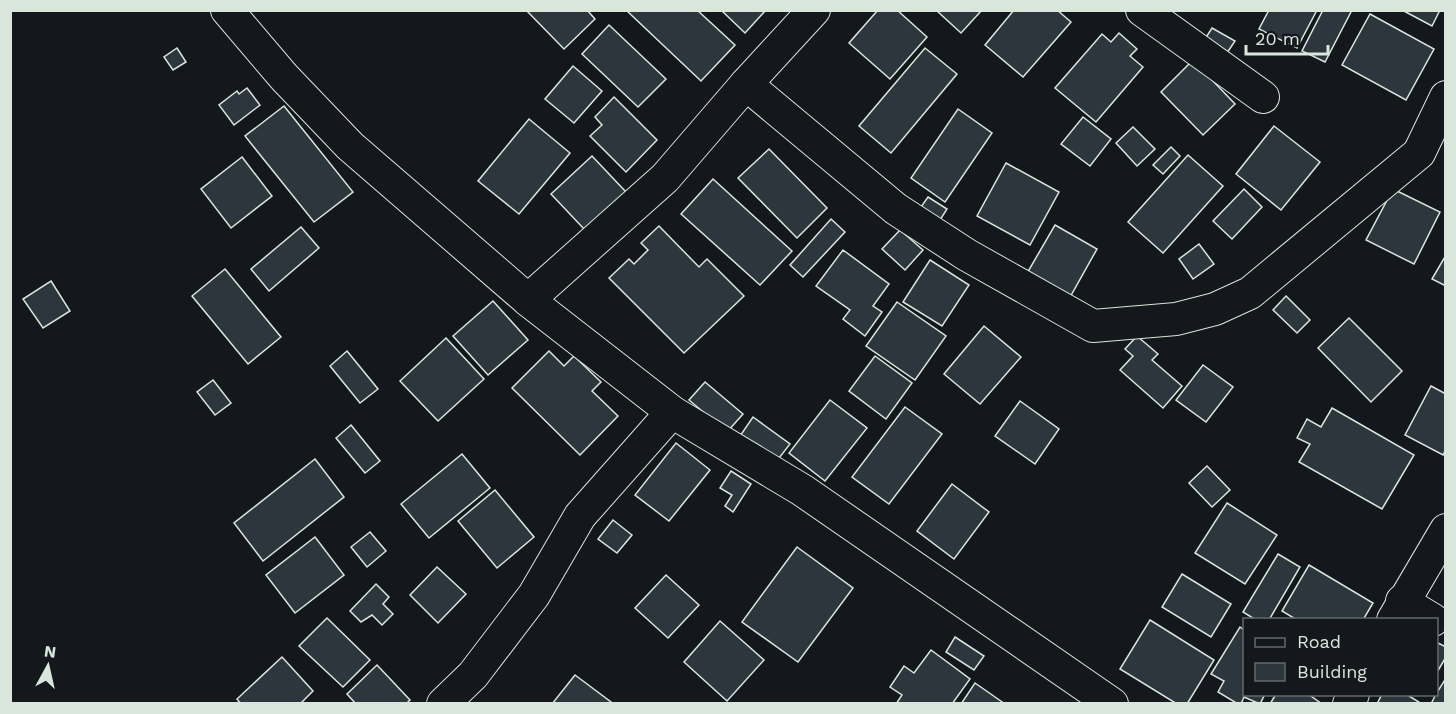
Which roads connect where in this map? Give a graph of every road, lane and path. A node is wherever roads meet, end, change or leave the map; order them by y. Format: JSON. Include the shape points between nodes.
{"nodes":[{"id":1,"x":228,"y":10,"type":"edge"},
{"id":2,"x":814,"y":10,"type":"edge"},
{"id":3,"x":1142,"y":10,"type":"edge"},
{"id":4,"x":746,"y":84,"type":"junction"},
{"id":5,"x":1263,"y":97,"type":"dead end"},
{"id":6,"x":1446,"y":97,"type":"edge"},
{"id":7,"x":528,"y":300,"type":"junction"},
{"id":8,"x":672,"y":412,"type":"junction"},
{"id":9,"x":1446,"y":530,"type":"edge"},
{"id":10,"x":1397,"y":610,"type":"edge"},
{"id":11,"x":1425,"y":618,"type":"edge"},
{"id":12,"x":443,"y":704,"type":"edge"},
{"id":13,"x":1112,"y":704,"type":"edge"}],
"edges":[{"from":1,"to":7,"type":"street","via":[[284,77],[350,146]]},
{"from":2,"to":4,"type":"street"},
{"from":3,"to":5,"type":"street"},
{"from":4,"to":6,"type":"street","via":[[896,209],[967,255],[1093,326],[1176,319],[1215,309],[1250,293],[1419,153]]},
{"from":4,"to":7,"type":"street","via":[[665,178]]},
{"from":7,"to":8,"type":"street"},
{"from":8,"to":12,"type":"street","via":[[580,516],[534,595],[473,675]]},
{"from":8,"to":13,"type":"street","via":[[802,489]]},
{"from":9,"to":10,"type":"street"},
{"from":10,"to":11,"type":"street"}]}
